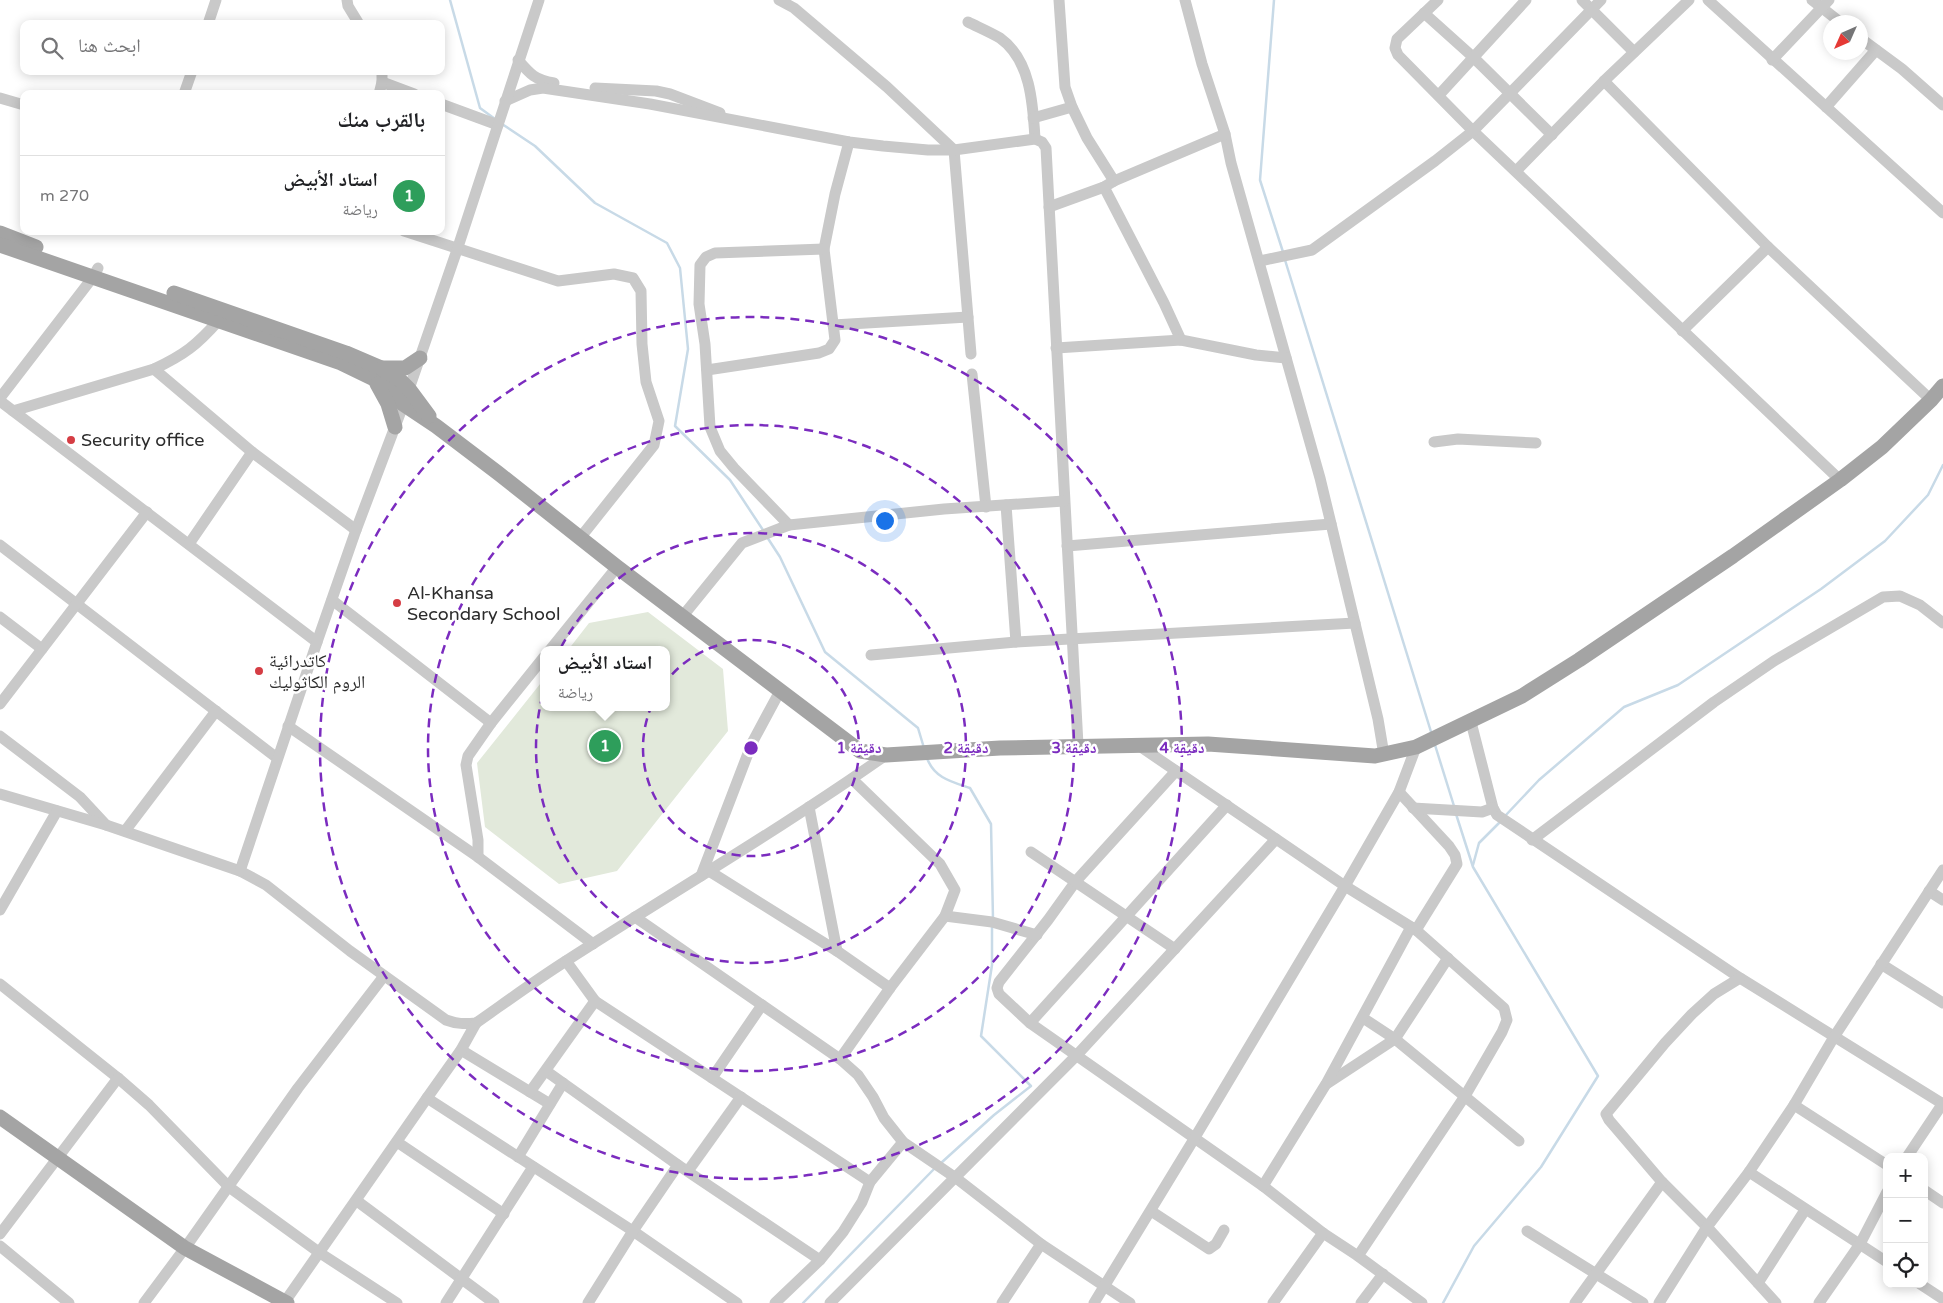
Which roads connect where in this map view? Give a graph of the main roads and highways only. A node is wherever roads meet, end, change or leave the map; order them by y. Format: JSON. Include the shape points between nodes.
{"nodes":[{"id":1,"x":0,"y":233,"type":"edge"},
{"id":2,"x":0,"y":245,"type":"edge"},
{"id":3,"x":95,"y":272,"type":"junction"},
{"id":4,"x":420,"y":358,"type":"road end"},
{"id":5,"x":378,"y":373,"type":"junction"},
{"id":6,"x":1943,"y":386,"type":"edge"},
{"id":7,"x":436,"y":426,"type":"junction"},
{"id":8,"x":395,"y":427,"type":"road end"},
{"id":9,"x":0,"y":1117,"type":"edge"},
{"id":10,"x":285,"y":1303,"type":"edge"}],
"edges":[{"from":1,"to":3,"type":"main road"},
{"from":2,"to":3,"type":"main road"},
{"from":3,"to":5,"type":"main road","via":[[219,320]]},
{"from":3,"to":5,"type":"main road","via":[[346,353]]},
{"from":4,"to":5,"type":"main road","via":[[405,368]]},
{"from":5,"to":7,"type":"main road","via":[[404,404]]},
{"from":5,"to":7,"type":"main road","via":[[400,380]]},
{"from":5,"to":8,"type":"main road"},
{"from":6,"to":7,"type":"main road","via":[[1882,447],[1840,480],[1578,660],[1522,696],[1472,722],[1420,746],[1375,756],[1208,744],[1078,745],[886,755],[860,751]]},
{"from":9,"to":10,"type":"main road","via":[[185,1248]]}]}
